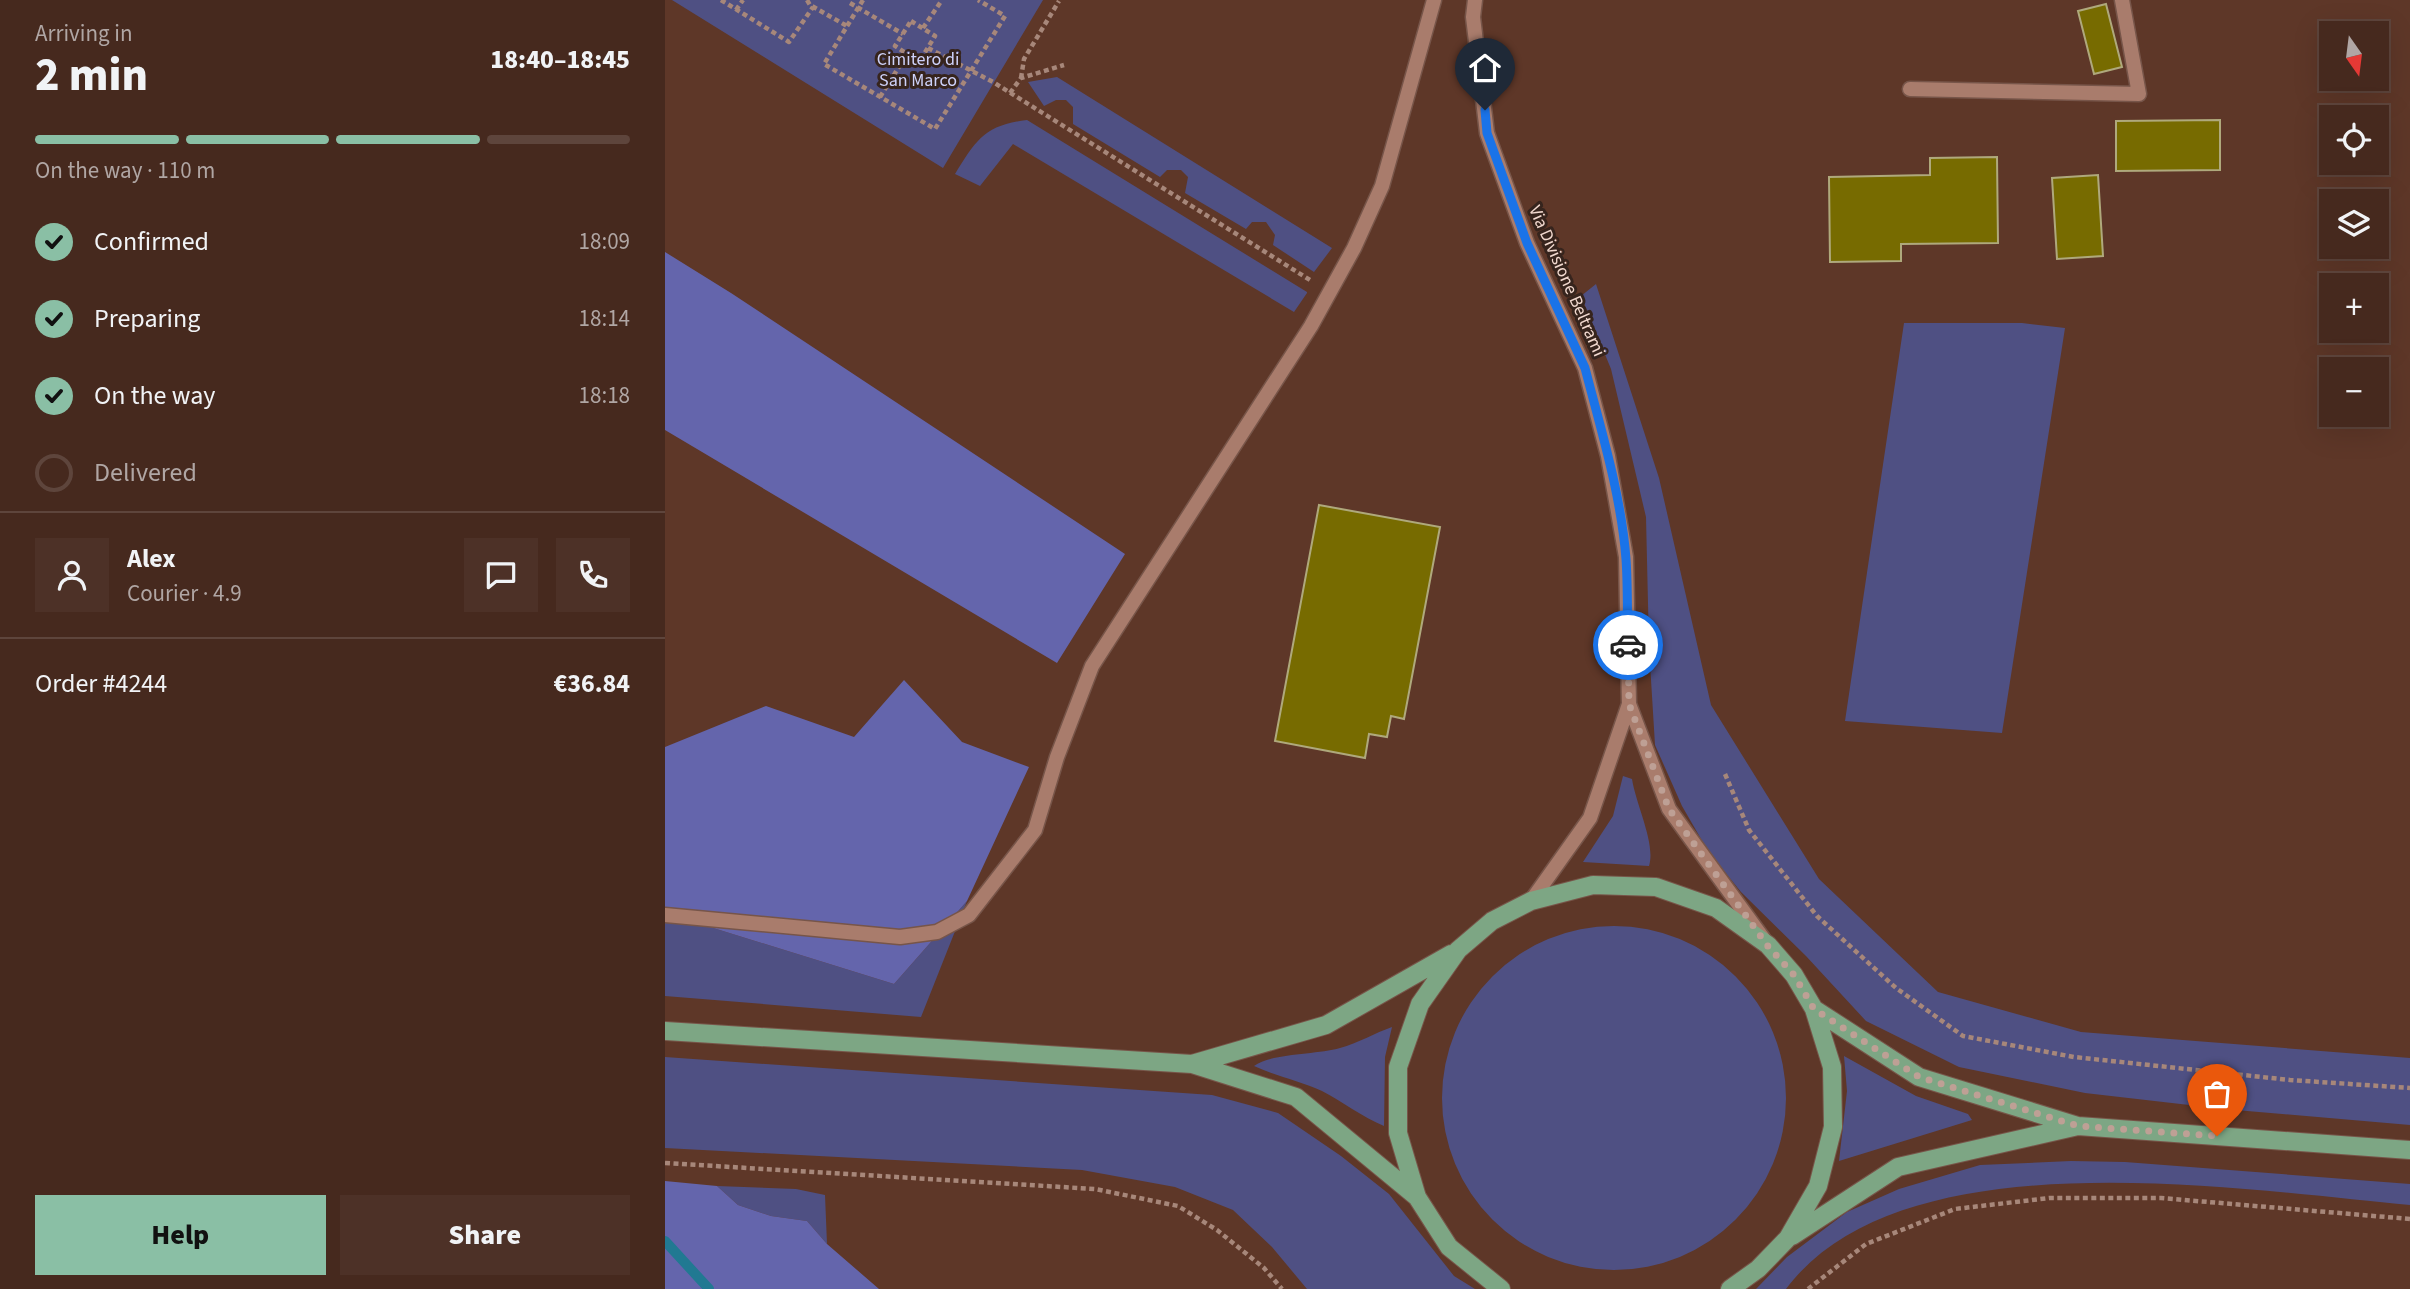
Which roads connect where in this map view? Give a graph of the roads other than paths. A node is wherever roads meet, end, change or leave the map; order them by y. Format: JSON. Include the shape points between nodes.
{"nodes":[{"id":1,"x":1434,"y":0,"type":"edge"},
{"id":2,"x":1475,"y":0,"type":"edge"},
{"id":3,"x":2123,"y":0,"type":"edge"},
{"id":4,"x":1910,"y":89,"type":"dead end"},
{"id":5,"x":1629,"y":704,"type":"junction"},
{"id":6,"x":1531,"y":901,"type":"junction"},
{"id":7,"x":665,"y":915,"type":"edge"},
{"id":8,"x":1767,"y":945,"type":"junction"},
{"id":9,"x":1458,"y":950,"type":"junction"},
{"id":10,"x":1814,"y":1009,"type":"junction"},
{"id":11,"x":665,"y":1031,"type":"edge"},
{"id":12,"x":1192,"y":1064,"type":"junction"},
{"id":13,"x":2078,"y":1126,"type":"junction"},
{"id":14,"x":2410,"y":1150,"type":"edge"},
{"id":15,"x":1417,"y":1197,"type":"junction"},
{"id":16,"x":1788,"y":1238,"type":"junction"},
{"id":17,"x":1501,"y":1289,"type":"edge"},
{"id":18,"x":1730,"y":1289,"type":"edge"}],
"edges":[{"from":1,"to":7,"type":"street","via":[[1382,186],[1354,248],[1311,326],[1092,666],[1035,830],[969,915],[937,932],[900,937]]},
{"from":2,"to":5,"type":"street","name":"Via Divisione Beltrami","via":[[1473,17],[1487,133],[1527,243],[1585,368],[1608,456],[1626,557]]},
{"from":3,"to":4,"type":"street","via":[[2139,94]]},
{"from":5,"to":6,"type":"street","name":"Via Divisione Beltrami","via":[[1590,818]]},
{"from":5,"to":8,"type":"street","name":"Via Divisione Beltrami","via":[[1669,809]]},
{"from":6,"to":8,"type":"main road","via":[[1593,885],[1656,887],[1716,908]]},
{"from":6,"to":9,"type":"main road","via":[[1492,921]]},
{"from":8,"to":10,"type":"main road","via":[[1794,975]]},
{"from":9,"to":12,"type":"main road","via":[[1326,1025]]},
{"from":9,"to":15,"type":"main road","via":[[1420,1004],[1398,1067],[1398,1133]]},
{"from":10,"to":13,"type":"main road","via":[[1919,1077]]},
{"from":10,"to":16,"type":"main road","via":[[1832,1067],[1833,1127],[1818,1185]]},
{"from":11,"to":12,"type":"main road"},
{"from":12,"to":15,"type":"main road","via":[[1296,1097]]},
{"from":13,"to":14,"type":"main road"},
{"from":13,"to":16,"type":"main road","via":[[1898,1167]]},
{"from":15,"to":17,"type":"main road","via":[[1449,1247]]},
{"from":16,"to":18,"type":"main road"}]}
